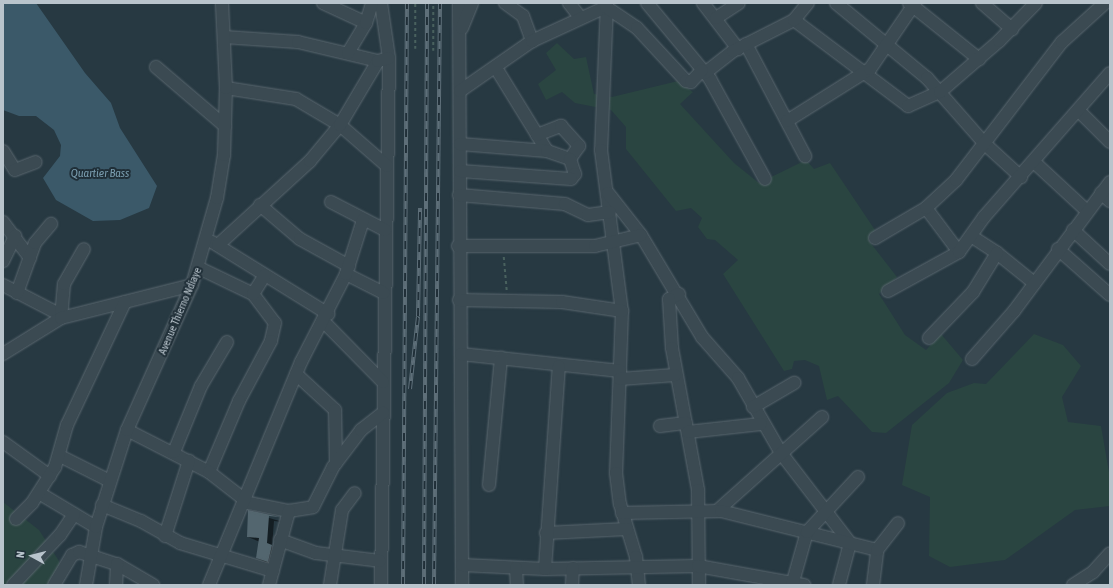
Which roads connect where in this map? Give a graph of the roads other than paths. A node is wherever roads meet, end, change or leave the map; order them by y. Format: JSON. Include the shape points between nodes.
{"nodes":[{"id":1,"x":222,"y":3,"type":"edge"},
{"id":2,"x":322,"y":3,"type":"edge"},
{"id":3,"x":372,"y":3,"type":"edge"},
{"id":4,"x":381,"y":3,"type":"edge"},
{"id":5,"x":460,"y":3,"type":"edge"},
{"id":6,"x":472,"y":3,"type":"edge"},
{"id":7,"x":505,"y":3,"type":"edge"},
{"id":8,"x":569,"y":3,"type":"edge"},
{"id":9,"x":647,"y":3,"type":"edge"},
{"id":10,"x":703,"y":3,"type":"edge"},
{"id":11,"x":739,"y":3,"type":"edge"},
{"id":12,"x":808,"y":3,"type":"edge"},
{"id":13,"x":836,"y":3,"type":"edge"},
{"id":14,"x":982,"y":3,"type":"edge"},
{"id":15,"x":1036,"y":3,"type":"edge"},
{"id":16,"x":913,"y":4,"type":"edge"},
{"id":17,"x":607,"y":5,"type":"edge"},
{"id":18,"x":1098,"y":5,"type":"edge"},
{"id":19,"x":580,"y":17,"type":"junction"},
{"id":20,"x":716,"y":18,"type":"junction"},
{"id":21,"x":794,"y":20,"type":"junction"},
{"id":22,"x":366,"y":23,"type":"junction"},
{"id":23,"x":1012,"y":29,"type":"junction"},
{"id":24,"x":460,"y":35,"type":"junction"},
{"id":25,"x":224,"y":38,"type":"junction"},
{"id":26,"x":532,"y":41,"type":"junction"},
{"id":27,"x":888,"y":44,"type":"junction"},
{"id":28,"x":742,"y":47,"type":"junction"},
{"id":29,"x":348,"y":54,"type":"junction"},
{"id":30,"x":384,"y":60,"type":"junction"},
{"id":31,"x":978,"y":60,"type":"junction"},
{"id":32,"x":156,"y":67,"type":"dead end"},
{"id":33,"x":496,"y":68,"type":"junction"},
{"id":34,"x":704,"y":71,"type":"junction"},
{"id":35,"x":1110,"y":73,"type":"edge"},
{"id":36,"x":862,"y":75,"type":"junction"},
{"id":37,"x":226,"y":88,"type":"junction"},
{"id":38,"x":460,"y":91,"type":"junction"},
{"id":39,"x":940,"y":92,"type":"junction"},
{"id":40,"x":1079,"y":111,"type":"junction"},
{"id":41,"x":787,"y":121,"type":"junction"},
{"id":42,"x":340,"y":125,"type":"junction"},
{"id":43,"x":225,"y":126,"type":"junction"},
{"id":44,"x":537,"y":135,"type":"junction"},
{"id":45,"x":1110,"y":142,"type":"edge"},
{"id":46,"x":460,"y":144,"type":"junction"},
{"id":47,"x":985,"y":144,"type":"junction"},
{"id":48,"x":3,"y":151,"type":"edge"},
{"id":49,"x":547,"y":151,"type":"junction"},
{"id":50,"x":805,"y":156,"type":"dead end"},
{"id":51,"x":570,"y":159,"type":"junction"},
{"id":52,"x":36,"y":162,"type":"dead end"},
{"id":53,"x":1034,"y":162,"type":"junction"},
{"id":54,"x":387,"y":166,"type":"junction"},
{"id":55,"x":460,"y":171,"type":"junction"},
{"id":56,"x":1021,"y":177,"type":"junction"},
{"id":57,"x":765,"y":179,"type":"dead end"},
{"id":58,"x":1110,"y":182,"type":"edge"},
{"id":59,"x":608,"y":193,"type":"junction"},
{"id":60,"x":459,"y":195,"type":"junction"},
{"id":61,"x":1106,"y":197,"type":"edge"},
{"id":62,"x":331,"y":202,"type":"dead end"},
{"id":63,"x":260,"y":205,"type":"junction"},
{"id":64,"x":926,"y":208,"type":"junction"},
{"id":65,"x":1087,"y":211,"type":"junction"},
{"id":66,"x":610,"y":212,"type":"junction"},
{"id":67,"x":363,"y":220,"type":"junction"},
{"id":68,"x":3,"y":222,"type":"edge"},
{"id":69,"x":51,"y":224,"type":"dead end"},
{"id":70,"x":385,"y":230,"type":"junction"},
{"id":71,"x":1073,"y":230,"type":"junction"},
{"id":72,"x":641,"y":235,"type":"junction"},
{"id":73,"x":15,"y":236,"type":"junction"},
{"id":74,"x":971,"y":236,"type":"junction"},
{"id":75,"x":876,"y":238,"type":"dead end"},
{"id":76,"x":207,"y":239,"type":"junction"},
{"id":77,"x":614,"y":243,"type":"junction"},
{"id":78,"x":218,"y":245,"type":"junction"},
{"id":79,"x":458,"y":246,"type":"junction"},
{"id":80,"x":84,"y":249,"type":"dead end"},
{"id":81,"x":1058,"y":249,"type":"junction"},
{"id":82,"x":959,"y":252,"type":"junction"},
{"id":83,"x":998,"y":253,"type":"junction"},
{"id":84,"x":30,"y":258,"type":"junction"},
{"id":85,"x":3,"y":261,"type":"edge"},
{"id":86,"x":1110,"y":264,"type":"edge"},
{"id":87,"x":199,"y":268,"type":"junction"},
{"id":88,"x":348,"y":270,"type":"junction"},
{"id":89,"x":265,"y":275,"type":"junction"},
{"id":90,"x":1034,"y":284,"type":"junction"},
{"id":91,"x":192,"y":285,"type":"junction"},
{"id":92,"x":3,"y":286,"type":"edge"},
{"id":93,"x":888,"y":291,"type":"dead end"},
{"id":94,"x":17,"y":293,"type":"junction"},
{"id":95,"x":384,"y":293,"type":"junction"},
{"id":96,"x":253,"y":294,"type":"junction"},
{"id":97,"x":679,"y":294,"type":"junction"},
{"id":98,"x":1110,"y":295,"type":"edge"},
{"id":99,"x":459,"y":300,"type":"junction"},
{"id":100,"x":125,"y":302,"type":"junction"},
{"id":101,"x":622,"y":312,"type":"junction"},
{"id":102,"x":61,"y":316,"type":"junction"},
{"id":103,"x":326,"y":318,"type":"junction"},
{"id":104,"x":929,"y":338,"type":"dead end"},
{"id":105,"x":227,"y":342,"type":"dead end"},
{"id":106,"x":3,"y":354,"type":"edge"},
{"id":107,"x":461,"y":354,"type":"junction"},
{"id":108,"x":501,"y":358,"type":"junction"},
{"id":109,"x":972,"y":359,"type":"dead end"},
{"id":110,"x":559,"y":366,"type":"junction"},
{"id":111,"x":296,"y":374,"type":"junction"},
{"id":112,"x":620,"y":375,"type":"junction"},
{"id":113,"x":675,"y":375,"type":"junction"},
{"id":114,"x":383,"y":382,"type":"junction"},
{"id":115,"x":794,"y":383,"type":"dead end"},
{"id":116,"x":753,"y":407,"type":"junction"},
{"id":117,"x":383,"y":413,"type":"junction"},
{"id":118,"x":822,"y":417,"type":"dead end"},
{"id":119,"x":761,"y":424,"type":"junction"},
{"id":120,"x":660,"y":426,"type":"dead end"},
{"id":121,"x":687,"y":427,"type":"junction"},
{"id":122,"x":127,"y":430,"type":"junction"},
{"id":123,"x":3,"y":442,"type":"edge"},
{"id":124,"x":174,"y":452,"type":"junction"},
{"id":125,"x":781,"y":453,"type":"junction"},
{"id":126,"x":60,"y":456,"type":"junction"},
{"id":127,"x":189,"y":461,"type":"junction"},
{"id":128,"x":336,"y":462,"type":"junction"},
{"id":129,"x":209,"y":472,"type":"junction"},
{"id":130,"x":50,"y":476,"type":"junction"},
{"id":131,"x":858,"y":477,"type":"dead end"},
{"id":132,"x":110,"y":481,"type":"junction"},
{"id":133,"x":489,"y":485,"type":"dead end"},
{"id":134,"x":39,"y":493,"type":"junction"},
{"id":135,"x":355,"y":493,"type":"dead end"},
{"id":136,"x":245,"y":501,"type":"junction"},
{"id":137,"x":102,"y":505,"type":"junction"},
{"id":138,"x":698,"y":510,"type":"junction"},
{"id":139,"x":289,"y":511,"type":"junction"},
{"id":140,"x":717,"y":511,"type":"junction"},
{"id":141,"x":622,"y":513,"type":"junction"},
{"id":142,"x":826,"y":513,"type":"junction"},
{"id":143,"x":74,"y":514,"type":"junction"},
{"id":144,"x":16,"y":519,"type":"dead end"},
{"id":145,"x":898,"y":523,"type":"dead end"},
{"id":146,"x":96,"y":527,"type":"junction"},
{"id":147,"x":627,"y":529,"type":"junction"},
{"id":148,"x":807,"y":532,"type":"junction"},
{"id":149,"x":546,"y":533,"type":"junction"},
{"id":150,"x":165,"y":536,"type":"junction"},
{"id":151,"x":280,"y":540,"type":"junction"},
{"id":152,"x":850,"y":543,"type":"junction"},
{"id":153,"x":877,"y":550,"type":"junction"},
{"id":154,"x":1110,"y":553,"type":"edge"},
{"id":155,"x":90,"y":554,"type":"junction"},
{"id":156,"x":218,"y":555,"type":"junction"},
{"id":157,"x":335,"y":556,"type":"junction"},
{"id":158,"x":380,"y":561,"type":"junction"},
{"id":159,"x":118,"y":564,"type":"junction"},
{"id":160,"x":462,"y":565,"type":"junction"},
{"id":161,"x":638,"y":566,"type":"junction"},
{"id":162,"x":698,"y":566,"type":"junction"},
{"id":163,"x":516,"y":568,"type":"junction"},
{"id":164,"x":573,"y":568,"type":"junction"},
{"id":165,"x":545,"y":569,"type":"junction"},
{"id":166,"x":272,"y":571,"type":"junction"},
{"id":167,"x":796,"y":584,"type":"edge"},
{"id":168,"x":13,"y":585,"type":"edge"},
{"id":169,"x":54,"y":585,"type":"edge"},
{"id":170,"x":86,"y":585,"type":"edge"},
{"id":171,"x":116,"y":585,"type":"edge"},
{"id":172,"x":153,"y":585,"type":"edge"},
{"id":173,"x":209,"y":585,"type":"edge"},
{"id":174,"x":269,"y":585,"type":"edge"},
{"id":175,"x":330,"y":585,"type":"edge"},
{"id":176,"x":381,"y":585,"type":"edge"},
{"id":177,"x":462,"y":585,"type":"edge"},
{"id":178,"x":517,"y":585,"type":"edge"},
{"id":179,"x":572,"y":585,"type":"edge"},
{"id":180,"x":639,"y":585,"type":"edge"},
{"id":181,"x":699,"y":585,"type":"edge"},
{"id":182,"x":839,"y":585,"type":"edge"},
{"id":183,"x":873,"y":585,"type":"edge"},
{"id":184,"x":1073,"y":585,"type":"edge"}],
"edges":[{"from":1,"to":25,"type":"street","name":"Avenue Thierno Ndiaye"},
{"from":2,"to":22,"type":"street"},
{"from":3,"to":22,"type":"street"},
{"from":4,"to":30,"type":"street"},
{"from":5,"to":24,"type":"street"},
{"from":6,"to":24,"type":"street"},
{"from":7,"to":26,"type":"street","via":[[528,23]]},
{"from":8,"to":19,"type":"street"},
{"from":9,"to":34,"type":"street"},
{"from":10,"to":20,"type":"street"},
{"from":11,"to":20,"type":"street"},
{"from":12,"to":21,"type":"street"},
{"from":13,"to":27,"type":"street"},
{"from":14,"to":23,"type":"street"},
{"from":15,"to":23,"type":"street"},
{"from":16,"to":27,"type":"street"},
{"from":16,"to":31,"type":"street"},
{"from":17,"to":19,"type":"street"},
{"from":17,"to":34,"type":"street","via":[[637,28],[686,81],[690,82]]},
{"from":17,"to":59,"type":"street","via":[[602,150]]},
{"from":18,"to":47,"type":"street","via":[[1062,42]]},
{"from":19,"to":26,"type":"street"},
{"from":20,"to":28,"type":"street"},
{"from":21,"to":28,"type":"street"},
{"from":21,"to":36,"type":"street"},
{"from":22,"to":29,"type":"street"},
{"from":23,"to":31,"type":"street"},
{"from":24,"to":38,"type":"street"},
{"from":25,"to":29,"type":"street","via":[[291,41]]},
{"from":25,"to":37,"type":"street","name":"Avenue Thierno Ndiaye"},
{"from":26,"to":33,"type":"street"},
{"from":27,"to":36,"type":"street"},
{"from":27,"to":39,"type":"street"},
{"from":28,"to":34,"type":"street"},
{"from":28,"to":41,"type":"street"},
{"from":29,"to":30,"type":"street"},
{"from":30,"to":42,"type":"street"},
{"from":30,"to":54,"type":"street"},
{"from":31,"to":39,"type":"street"},
{"from":32,"to":43,"type":"street"},
{"from":33,"to":38,"type":"street"},
{"from":33,"to":44,"type":"street"},
{"from":34,"to":57,"type":"street"},
{"from":35,"to":40,"type":"street"},
{"from":36,"to":39,"type":"street","via":[[908,106]]},
{"from":36,"to":41,"type":"street"},
{"from":37,"to":42,"type":"street","via":[[288,95]]},
{"from":37,"to":43,"type":"street","name":"Avenue Thierno Ndiaye"},
{"from":38,"to":46,"type":"street"},
{"from":39,"to":47,"type":"street"},
{"from":40,"to":45,"type":"street"},
{"from":40,"to":53,"type":"street"},
{"from":41,"to":50,"type":"street"},
{"from":42,"to":54,"type":"street"},
{"from":42,"to":63,"type":"street","via":[[310,161]]},
{"from":43,"to":76,"type":"street","name":"Avenue Thierno Ndiaye","via":[[222,173]]},
{"from":44,"to":49,"type":"street"},
{"from":44,"to":51,"type":"street","via":[[561,126],[579,146]]},
{"from":46,"to":49,"type":"street"},
{"from":46,"to":55,"type":"street"},
{"from":47,"to":56,"type":"street"},
{"from":47,"to":64,"type":"street"},
{"from":48,"to":52,"type":"street","via":[[16,171]]},
{"from":49,"to":51,"type":"street"},
{"from":51,"to":55,"type":"street","via":[[575,172],[571,179]]},
{"from":53,"to":56,"type":"street"},
{"from":53,"to":65,"type":"street"},
{"from":54,"to":70,"type":"street"},
{"from":55,"to":60,"type":"street"},
{"from":56,"to":74,"type":"street"},
{"from":58,"to":61,"type":"street"},
{"from":59,"to":66,"type":"street"},
{"from":59,"to":72,"type":"street"},
{"from":60,"to":66,"type":"street","via":[[565,204],[588,215]]},
{"from":60,"to":79,"type":"street"},
{"from":61,"to":65,"type":"street"},
{"from":62,"to":67,"type":"street"},
{"from":63,"to":78,"type":"street"},
{"from":63,"to":88,"type":"street","via":[[300,240]]},
{"from":64,"to":75,"type":"street"},
{"from":64,"to":82,"type":"street"},
{"from":65,"to":71,"type":"street"},
{"from":66,"to":77,"type":"street"},
{"from":67,"to":70,"type":"street"},
{"from":67,"to":88,"type":"street"},
{"from":68,"to":73,"type":"street"},
{"from":69,"to":84,"type":"street","via":[[37,239]]},
{"from":70,"to":95,"type":"street"},
{"from":71,"to":81,"type":"street"},
{"from":71,"to":86,"type":"street"},
{"from":72,"to":77,"type":"street"},
{"from":72,"to":97,"type":"street"},
{"from":73,"to":84,"type":"street"},
{"from":73,"to":85,"type":"street"},
{"from":74,"to":82,"type":"street"},
{"from":74,"to":83,"type":"street"},
{"from":76,"to":78,"type":"street"},
{"from":76,"to":87,"type":"street","name":"Avenue Thierno Ndiaye"},
{"from":77,"to":79,"type":"street"},
{"from":77,"to":101,"type":"street"},
{"from":78,"to":89,"type":"street"},
{"from":79,"to":99,"type":"street"},
{"from":80,"to":102,"type":"street","via":[[64,284]]},
{"from":81,"to":90,"type":"street"},
{"from":81,"to":98,"type":"street"},
{"from":82,"to":93,"type":"street"},
{"from":83,"to":90,"type":"street"},
{"from":83,"to":104,"type":"street","via":[[973,292]]},
{"from":84,"to":94,"type":"street"},
{"from":87,"to":91,"type":"street","name":"Avenue Thierno Ndiaye"},
{"from":87,"to":96,"type":"street"},
{"from":88,"to":95,"type":"street"},
{"from":88,"to":103,"type":"street"},
{"from":89,"to":96,"type":"street"},
{"from":89,"to":103,"type":"street"},
{"from":90,"to":109,"type":"street"},
{"from":91,"to":100,"type":"street"},
{"from":91,"to":122,"type":"street","name":"Avenue Thierno Ndiaye"},
{"from":92,"to":94,"type":"street"},
{"from":94,"to":102,"type":"street"},
{"from":95,"to":114,"type":"street"},
{"from":96,"to":129,"type":"street","via":[[272,314],[276,330],[239,401]]},
{"from":97,"to":113,"type":"street","via":[[669,301]]},
{"from":97,"to":116,"type":"street","via":[[702,337],[732,371]]},
{"from":99,"to":101,"type":"street","via":[[562,302]]},
{"from":99,"to":107,"type":"street"},
{"from":100,"to":102,"type":"street"},
{"from":100,"to":126,"type":"street","via":[[67,425]]},
{"from":101,"to":112,"type":"street"},
{"from":102,"to":106,"type":"street"},
{"from":103,"to":111,"type":"street"},
{"from":103,"to":114,"type":"street"},
{"from":105,"to":124,"type":"street","via":[[201,386]]},
{"from":107,"to":108,"type":"street"},
{"from":107,"to":160,"type":"street"},
{"from":108,"to":110,"type":"street"},
{"from":108,"to":133,"type":"street"},
{"from":110,"to":112,"type":"street"},
{"from":110,"to":149,"type":"street"},
{"from":111,"to":128,"type":"street","via":[[335,410]]},
{"from":111,"to":136,"type":"street"},
{"from":112,"to":113,"type":"street"},
{"from":112,"to":141,"type":"street","via":[[616,473]]},
{"from":113,"to":121,"type":"street"},
{"from":114,"to":117,"type":"street"},
{"from":115,"to":116,"type":"street"},
{"from":116,"to":119,"type":"street"},
{"from":117,"to":128,"type":"street","via":[[361,430]]},
{"from":117,"to":158,"type":"street"},
{"from":118,"to":125,"type":"street"},
{"from":119,"to":121,"type":"street"},
{"from":119,"to":125,"type":"street"},
{"from":120,"to":121,"type":"street"},
{"from":121,"to":138,"type":"street"},
{"from":122,"to":124,"type":"street"},
{"from":122,"to":132,"type":"street","name":"Avenue Thierno Ndiaye"},
{"from":123,"to":130,"type":"street"},
{"from":124,"to":127,"type":"street"},
{"from":125,"to":140,"type":"street"},
{"from":125,"to":142,"type":"street"},
{"from":126,"to":130,"type":"street"},
{"from":126,"to":132,"type":"street"},
{"from":127,"to":129,"type":"street"},
{"from":127,"to":150,"type":"street"},
{"from":128,"to":139,"type":"street","via":[[321,486],[315,506]]},
{"from":129,"to":136,"type":"street"},
{"from":130,"to":134,"type":"street"},
{"from":131,"to":142,"type":"street"},
{"from":132,"to":137,"type":"street","name":"Avenue Thierno Ndiaye"},
{"from":134,"to":143,"type":"street"},
{"from":134,"to":144,"type":"street"},
{"from":135,"to":157,"type":"street","via":[[342,510]]},
{"from":136,"to":139,"type":"street"},
{"from":136,"to":156,"type":"street"},
{"from":137,"to":146,"type":"street","name":"Avenue Thierno Ndiaye"},
{"from":137,"to":150,"type":"street","via":[[141,521]]},
{"from":138,"to":140,"type":"street"},
{"from":138,"to":141,"type":"street"},
{"from":138,"to":162,"type":"street"},
{"from":139,"to":151,"type":"street"},
{"from":140,"to":148,"type":"street"},
{"from":141,"to":147,"type":"street"},
{"from":142,"to":148,"type":"street"},
{"from":142,"to":152,"type":"street"},
{"from":143,"to":146,"type":"street"},
{"from":143,"to":168,"type":"street","via":[[60,535]]},
{"from":145,"to":153,"type":"street"},
{"from":146,"to":155,"type":"street","name":"Avenue Thierno Ndiaye"},
{"from":147,"to":149,"type":"street"},
{"from":147,"to":161,"type":"street"},
{"from":148,"to":152,"type":"street"},
{"from":148,"to":167,"type":"street"},
{"from":149,"to":165,"type":"street"},
{"from":150,"to":156,"type":"street"},
{"from":151,"to":157,"type":"street","via":[[304,550]]},
{"from":151,"to":166,"type":"street"},
{"from":152,"to":153,"type":"street"},
{"from":152,"to":182,"type":"street"},
{"from":153,"to":183,"type":"street"},
{"from":154,"to":184,"type":"street","via":[[1093,572]]},
{"from":155,"to":159,"type":"street"},
{"from":155,"to":169,"type":"street","via":[[74,553]]},
{"from":155,"to":170,"type":"street","name":"Avenue Thierno Ndiaye"},
{"from":156,"to":166,"type":"street"},
{"from":156,"to":173,"type":"street"},
{"from":157,"to":158,"type":"street"},
{"from":157,"to":175,"type":"street"},
{"from":158,"to":176,"type":"street"},
{"from":159,"to":171,"type":"street"},
{"from":159,"to":172,"type":"street"},
{"from":160,"to":163,"type":"street"},
{"from":160,"to":177,"type":"street"},
{"from":161,"to":162,"type":"street"},
{"from":161,"to":164,"type":"street"},
{"from":161,"to":180,"type":"street"},
{"from":162,"to":167,"type":"street"},
{"from":162,"to":181,"type":"street"},
{"from":163,"to":165,"type":"street"},
{"from":163,"to":178,"type":"street"},
{"from":164,"to":165,"type":"street"},
{"from":164,"to":179,"type":"street"},
{"from":166,"to":174,"type":"street"}]}
